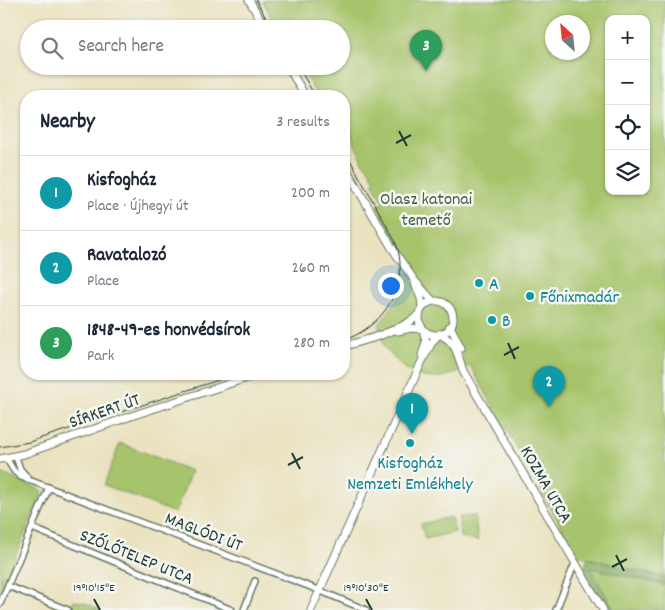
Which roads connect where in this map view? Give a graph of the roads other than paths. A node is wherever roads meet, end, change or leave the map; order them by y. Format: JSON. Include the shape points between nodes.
{"nodes":[{"id":1,"x":249,"y":0,"type":"edge"},
{"id":2,"x":261,"y":20,"type":"edge"},
{"id":3,"x":293,"y":75,"type":"edge"},
{"id":4,"x":302,"y":90,"type":"edge"},
{"id":5,"x":350,"y":175,"type":"edge"},
{"id":6,"x":414,"y":280,"type":"junction"},
{"id":7,"x":433,"y":301,"type":"junction"},
{"id":8,"x":420,"y":311,"type":"junction"},
{"id":9,"x":450,"y":326,"type":"junction"},
{"id":10,"x":423,"y":329,"type":"junction"},
{"id":11,"x":383,"y":334,"type":"junction"},
{"id":12,"x":439,"y":334,"type":"junction"},
{"id":13,"x":350,"y":344,"type":"edge"},
{"id":14,"x":422,"y":361,"type":"junction"},
{"id":15,"x":466,"y":374,"type":"junction"},
{"id":16,"x":240,"y":380,"type":"edge"},
{"id":17,"x":16,"y":456,"type":"junction"},
{"id":18,"x":3,"y":459,"type":"edge"},
{"id":19,"x":32,"y":480,"type":"junction"},
{"id":20,"x":49,"y":487,"type":"junction"},
{"id":21,"x":32,"y":528,"type":"junction"},
{"id":22,"x":576,"y":563,"type":"junction"},
{"id":23,"x":256,"y":581,"type":"dead end"},
{"id":24,"x":8,"y":586,"type":"junction"},
{"id":25,"x":321,"y":591,"type":"junction"},
{"id":26,"x":0,"y":604,"type":"edge"},
{"id":27,"x":68,"y":610,"type":"edge"},
{"id":28,"x":232,"y":610,"type":"edge"},
{"id":29,"x":244,"y":610,"type":"edge"},
{"id":30,"x":311,"y":610,"type":"edge"},
{"id":31,"x":366,"y":610,"type":"edge"},
{"id":32,"x":556,"y":610,"type":"edge"},
{"id":33,"x":603,"y":610,"type":"edge"}],
"edges":[{"from":1,"to":2,"type":"street"},
{"from":3,"to":4,"type":"street"},
{"from":5,"to":6,"type":"street","name":"KOZMA UTCA"},
{"from":6,"to":7,"type":"street","name":"KOZMA UTCA"},
{"from":6,"to":8,"type":"street","name":"KOZMA UTCA","via":[[421,298]]},
{"from":7,"to":8,"type":"street"},
{"from":7,"to":9,"type":"street","name":"KOZMA UTCA","via":[[444,303],[450,309],[453,317]]},
{"from":8,"to":10,"type":"street","name":"KOZMA UTCA","via":[[419,321]]},
{"from":8,"to":11,"type":"street","via":[[413,321]]},
{"from":9,"to":12,"type":"street"},
{"from":9,"to":15,"type":"street","name":"KOZMA UTCA","via":[[463,354]]},
{"from":10,"to":11,"type":"street"},
{"from":10,"to":12,"type":"street","name":"KOZMA UTCA"},
{"from":10,"to":14,"type":"street","via":[[426,342]]},
{"from":11,"to":13,"type":"street"},
{"from":12,"to":14,"type":"street"},
{"from":12,"to":15,"type":"street","name":"KOZMA UTCA","via":[[454,344]]},
{"from":14,"to":25,"type":"street"},
{"from":15,"to":22,"type":"street","name":"KOZMA UTCA"},
{"from":16,"to":17,"type":"street","name":"SÍRKERT ÚT"},
{"from":17,"to":18,"type":"street","name":"MAGLÓDI ÚT"},
{"from":17,"to":19,"type":"street","via":[[22,473]]},
{"from":18,"to":19,"type":"street","name":"MAGLÓDI ÚT","via":[[17,474]]},
{"from":19,"to":20,"type":"street","name":"MAGLÓDI ÚT"},
{"from":20,"to":21,"type":"street"},
{"from":20,"to":25,"type":"street","name":"MAGLÓDI ÚT"},
{"from":21,"to":24,"type":"street"},
{"from":21,"to":28,"type":"street","name":"SZŐLŐTELEP UTCA"},
{"from":22,"to":32,"type":"street"},
{"from":22,"to":33,"type":"street","name":"KOZMA UTCA"},
{"from":23,"to":29,"type":"street"},
{"from":24,"to":26,"type":"street"},
{"from":24,"to":27,"type":"street"},
{"from":25,"to":30,"type":"street"},
{"from":25,"to":31,"type":"street","name":"MAGLÓDI ÚT"}]}
